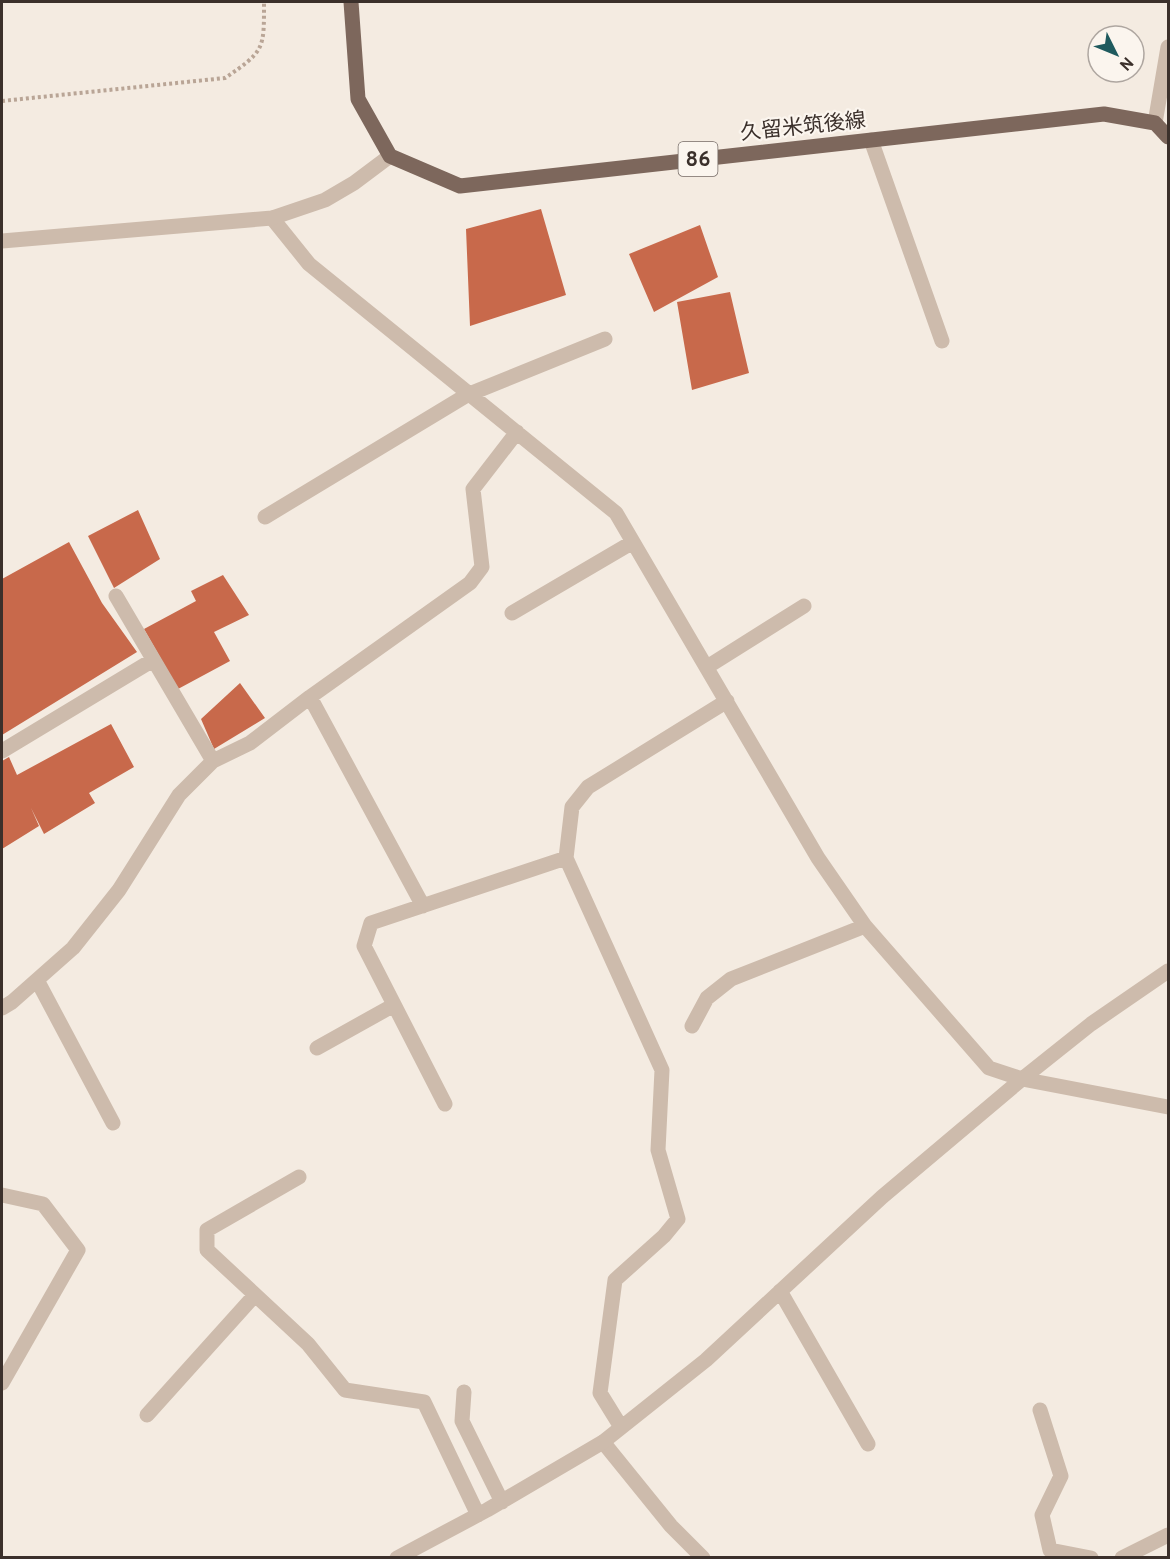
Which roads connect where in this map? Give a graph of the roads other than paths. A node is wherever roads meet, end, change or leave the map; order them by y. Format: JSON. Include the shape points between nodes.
{"nodes":[{"id":1,"x":351,"y":2,"type":"edge"},
{"id":2,"x":1168,"y":47,"type":"edge"},
{"id":3,"x":1155,"y":123,"type":"junction"},
{"id":4,"x":1168,"y":136,"type":"edge"},
{"id":5,"x":872,"y":140,"type":"junction"},
{"id":6,"x":390,"y":156,"type":"junction"},
{"id":7,"x":272,"y":218,"type":"junction"},
{"id":8,"x":2,"y":241,"type":"edge"},
{"id":9,"x":605,"y":339,"type":"dead end"},
{"id":10,"x":942,"y":341,"type":"dead end"},
{"id":11,"x":470,"y":394,"type":"junction"},
{"id":12,"x":518,"y":432,"type":"junction"},
{"id":13,"x":265,"y":517,"type":"dead end"},
{"id":14,"x":633,"y":542,"type":"junction"},
{"id":15,"x":116,"y":596,"type":"dead end"},
{"id":16,"x":804,"y":606,"type":"dead end"},
{"id":17,"x":512,"y":613,"type":"dead end"},
{"id":18,"x":153,"y":660,"type":"junction"},
{"id":19,"x":707,"y":667,"type":"junction"},
{"id":20,"x":310,"y":696,"type":"junction"},
{"id":21,"x":727,"y":701,"type":"junction"},
{"id":22,"x":2,"y":751,"type":"edge"},
{"id":23,"x":213,"y":761,"type":"junction"},
{"id":24,"x":566,"y":858,"type":"junction"},
{"id":25,"x":423,"y":906,"type":"junction"},
{"id":26,"x":865,"y":926,"type":"junction"},
{"id":27,"x":1168,"y":970,"type":"edge"},
{"id":28,"x":37,"y":980,"type":"junction"},
{"id":29,"x":394,"y":1005,"type":"junction"},
{"id":30,"x":2,"y":1008,"type":"edge"},
{"id":31,"x":692,"y":1026,"type":"dead end"},
{"id":32,"x":317,"y":1048,"type":"dead end"},
{"id":33,"x":1022,"y":1079,"type":"junction"},
{"id":34,"x":445,"y":1104,"type":"dead end"},
{"id":35,"x":1168,"y":1107,"type":"edge"},
{"id":36,"x":113,"y":1123,"type":"dead end"},
{"id":37,"x":299,"y":1177,"type":"dead end"},
{"id":38,"x":2,"y":1195,"type":"edge"},
{"id":39,"x":780,"y":1291,"type":"junction"},
{"id":40,"x":255,"y":1295,"type":"junction"},
{"id":41,"x":2,"y":1383,"type":"edge"},
{"id":42,"x":464,"y":1392,"type":"dead end"},
{"id":43,"x":1040,"y":1410,"type":"dead end"},
{"id":44,"x":147,"y":1415,"type":"dead end"},
{"id":45,"x":621,"y":1427,"type":"junction"},
{"id":46,"x":603,"y":1442,"type":"junction"},
{"id":47,"x":868,"y":1444,"type":"dead end"},
{"id":48,"x":502,"y":1502,"type":"junction"},
{"id":49,"x":478,"y":1515,"type":"junction"},
{"id":50,"x":1168,"y":1535,"type":"edge"},
{"id":51,"x":397,"y":1557,"type":"edge"},
{"id":52,"x":703,"y":1557,"type":"edge"},
{"id":53,"x":1091,"y":1557,"type":"edge"},
{"id":54,"x":1122,"y":1557,"type":"edge"}],
"edges":[{"from":1,"to":6,"type":"main road","via":[[358,99]]},
{"from":2,"to":3,"type":"street"},
{"from":3,"to":4,"type":"main road"},
{"from":3,"to":5,"type":"main road","name":"久留米筑後線","number":"86","via":[[1104,114]]},
{"from":5,"to":6,"type":"main road","name":"久留米筑後線","number":"86","via":[[460,186]]},
{"from":5,"to":10,"type":"street"},
{"from":6,"to":7,"type":"street","via":[[325,200]]},
{"from":7,"to":8,"type":"street"},
{"from":7,"to":11,"type":"street","via":[[309,264]]},
{"from":9,"to":11,"type":"street"},
{"from":11,"to":12,"type":"street"},
{"from":11,"to":13,"type":"street"},
{"from":12,"to":14,"type":"street","via":[[616,513]]},
{"from":12,"to":20,"type":"street","via":[[473,489],[482,567],[470,583]]},
{"from":14,"to":17,"type":"street"},
{"from":14,"to":19,"type":"street"},
{"from":15,"to":18,"type":"street"},
{"from":16,"to":19,"type":"street"},
{"from":18,"to":22,"type":"street"},
{"from":18,"to":23,"type":"street"},
{"from":19,"to":21,"type":"street"},
{"from":20,"to":23,"type":"street","via":[[250,743]]},
{"from":20,"to":25,"type":"street"},
{"from":21,"to":24,"type":"street","via":[[588,787],[572,807]]},
{"from":21,"to":26,"type":"street","via":[[818,858]]},
{"from":23,"to":28,"type":"street","via":[[179,795],[119,890],[74,948]]},
{"from":24,"to":25,"type":"street"},
{"from":24,"to":45,"type":"street","via":[[662,1070],[658,1150],[678,1219],[615,1280],[600,1393]]},
{"from":25,"to":29,"type":"street","via":[[371,923],[364,946]]},
{"from":26,"to":31,"type":"street","via":[[731,979],[707,998]]},
{"from":26,"to":33,"type":"street","via":[[989,1068]]},
{"from":27,"to":33,"type":"street"},
{"from":28,"to":30,"type":"street"},
{"from":28,"to":36,"type":"street"},
{"from":29,"to":32,"type":"street"},
{"from":29,"to":34,"type":"street"},
{"from":33,"to":35,"type":"street"},
{"from":33,"to":39,"type":"street","via":[[882,1197]]},
{"from":37,"to":40,"type":"street","via":[[207,1230],[207,1250]]},
{"from":38,"to":41,"type":"street","via":[[43,1204],[78,1250]]},
{"from":39,"to":45,"type":"street","via":[[706,1360]]},
{"from":39,"to":47,"type":"street"},
{"from":40,"to":44,"type":"street"},
{"from":40,"to":49,"type":"street","via":[[308,1344],[345,1390],[424,1402]]},
{"from":42,"to":48,"type":"street","via":[[462,1421]]},
{"from":43,"to":53,"type":"street","via":[[1061,1476],[1042,1515],[1050,1550]]},
{"from":45,"to":46,"type":"street"},
{"from":46,"to":48,"type":"street"},
{"from":46,"to":52,"type":"street","via":[[671,1526]]},
{"from":48,"to":49,"type":"street"},
{"from":49,"to":51,"type":"street"},
{"from":50,"to":54,"type":"street"}]}
